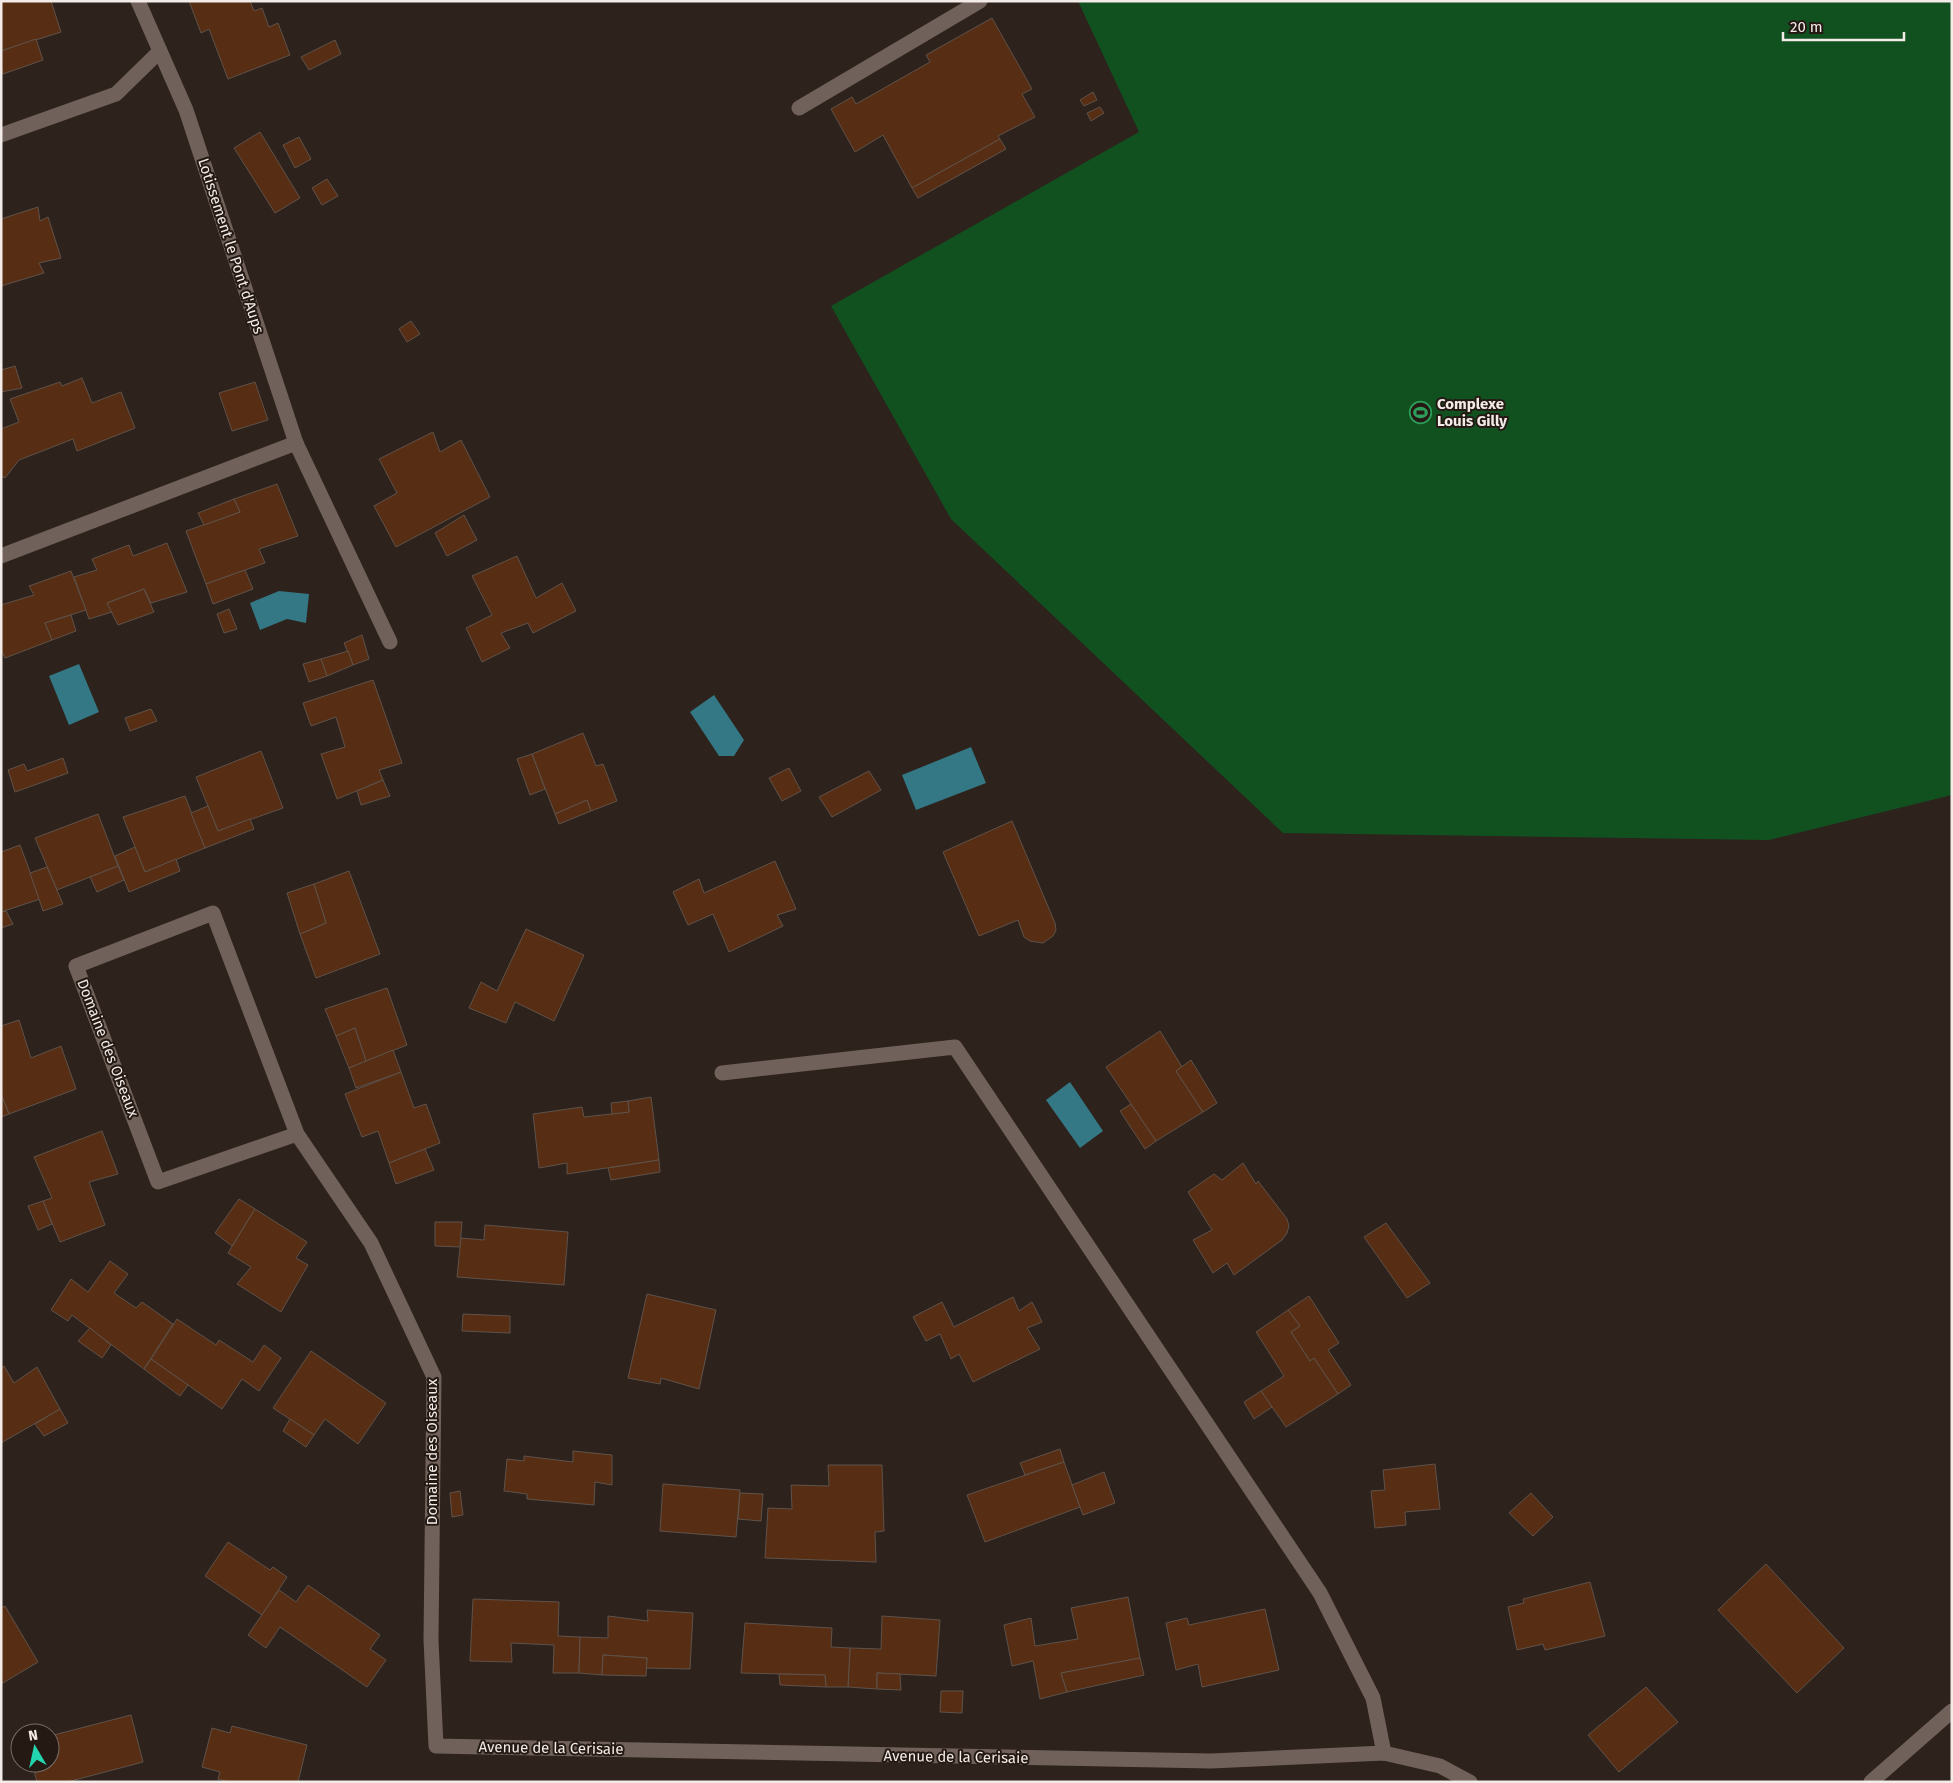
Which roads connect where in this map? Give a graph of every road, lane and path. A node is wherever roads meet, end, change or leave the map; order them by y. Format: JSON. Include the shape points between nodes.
{"nodes":[{"id":1,"x":138,"y":1,"type":"edge"},
{"id":2,"x":980,"y":1,"type":"edge"},
{"id":3,"x":160,"y":51,"type":"junction"},
{"id":4,"x":799,"y":108,"type":"dead end"},
{"id":5,"x":1,"y":135,"type":"edge"},
{"id":6,"x":296,"y":442,"type":"junction"},
{"id":7,"x":1,"y":556,"type":"edge"},
{"id":8,"x":390,"y":642,"type":"dead end"},
{"id":9,"x":722,"y":1073,"type":"dead end"},
{"id":10,"x":297,"y":1134,"type":"junction"},
{"id":11,"x":1952,"y":1711,"type":"edge"},
{"id":12,"x":436,"y":1746,"type":"joint"},
{"id":13,"x":1384,"y":1753,"type":"junction"},
{"id":14,"x":1470,"y":1782,"type":"edge"},
{"id":15,"x":1870,"y":1782,"type":"edge"}],
"edges":[{"from":1,"to":3,"type":"street","name":"Lotissement le Pont d'Aups"},
{"from":2,"to":4,"type":"street"},
{"from":3,"to":5,"type":"street","via":[[116,94]]},
{"from":3,"to":6,"type":"street","name":"Lotissement le Pont d'Aups","via":[[186,110]]},
{"from":6,"to":7,"type":"street"},
{"from":6,"to":8,"type":"street","name":"Lotissement le Pont d'Aups"},
{"from":9,"to":13,"type":"street","via":[[954,1047],[1320,1593],[1373,1698]]},
{"from":10,"to":10,"type":"street","name":"Domaine des Oiseaux","via":[[158,1182],[76,966],[213,912]]},
{"from":10,"to":12,"type":"street","name":"Domaine des Oiseaux","via":[[372,1243],[434,1377],[431,1640]]},
{"from":11,"to":15,"type":"street"},
{"from":12,"to":13,"type":"street","name":"Avenue de la Cerisaie","via":[[1211,1761]]},
{"from":13,"to":14,"type":"street","name":"Avenue de la Cerisaie","via":[[1440,1766]]}]}
